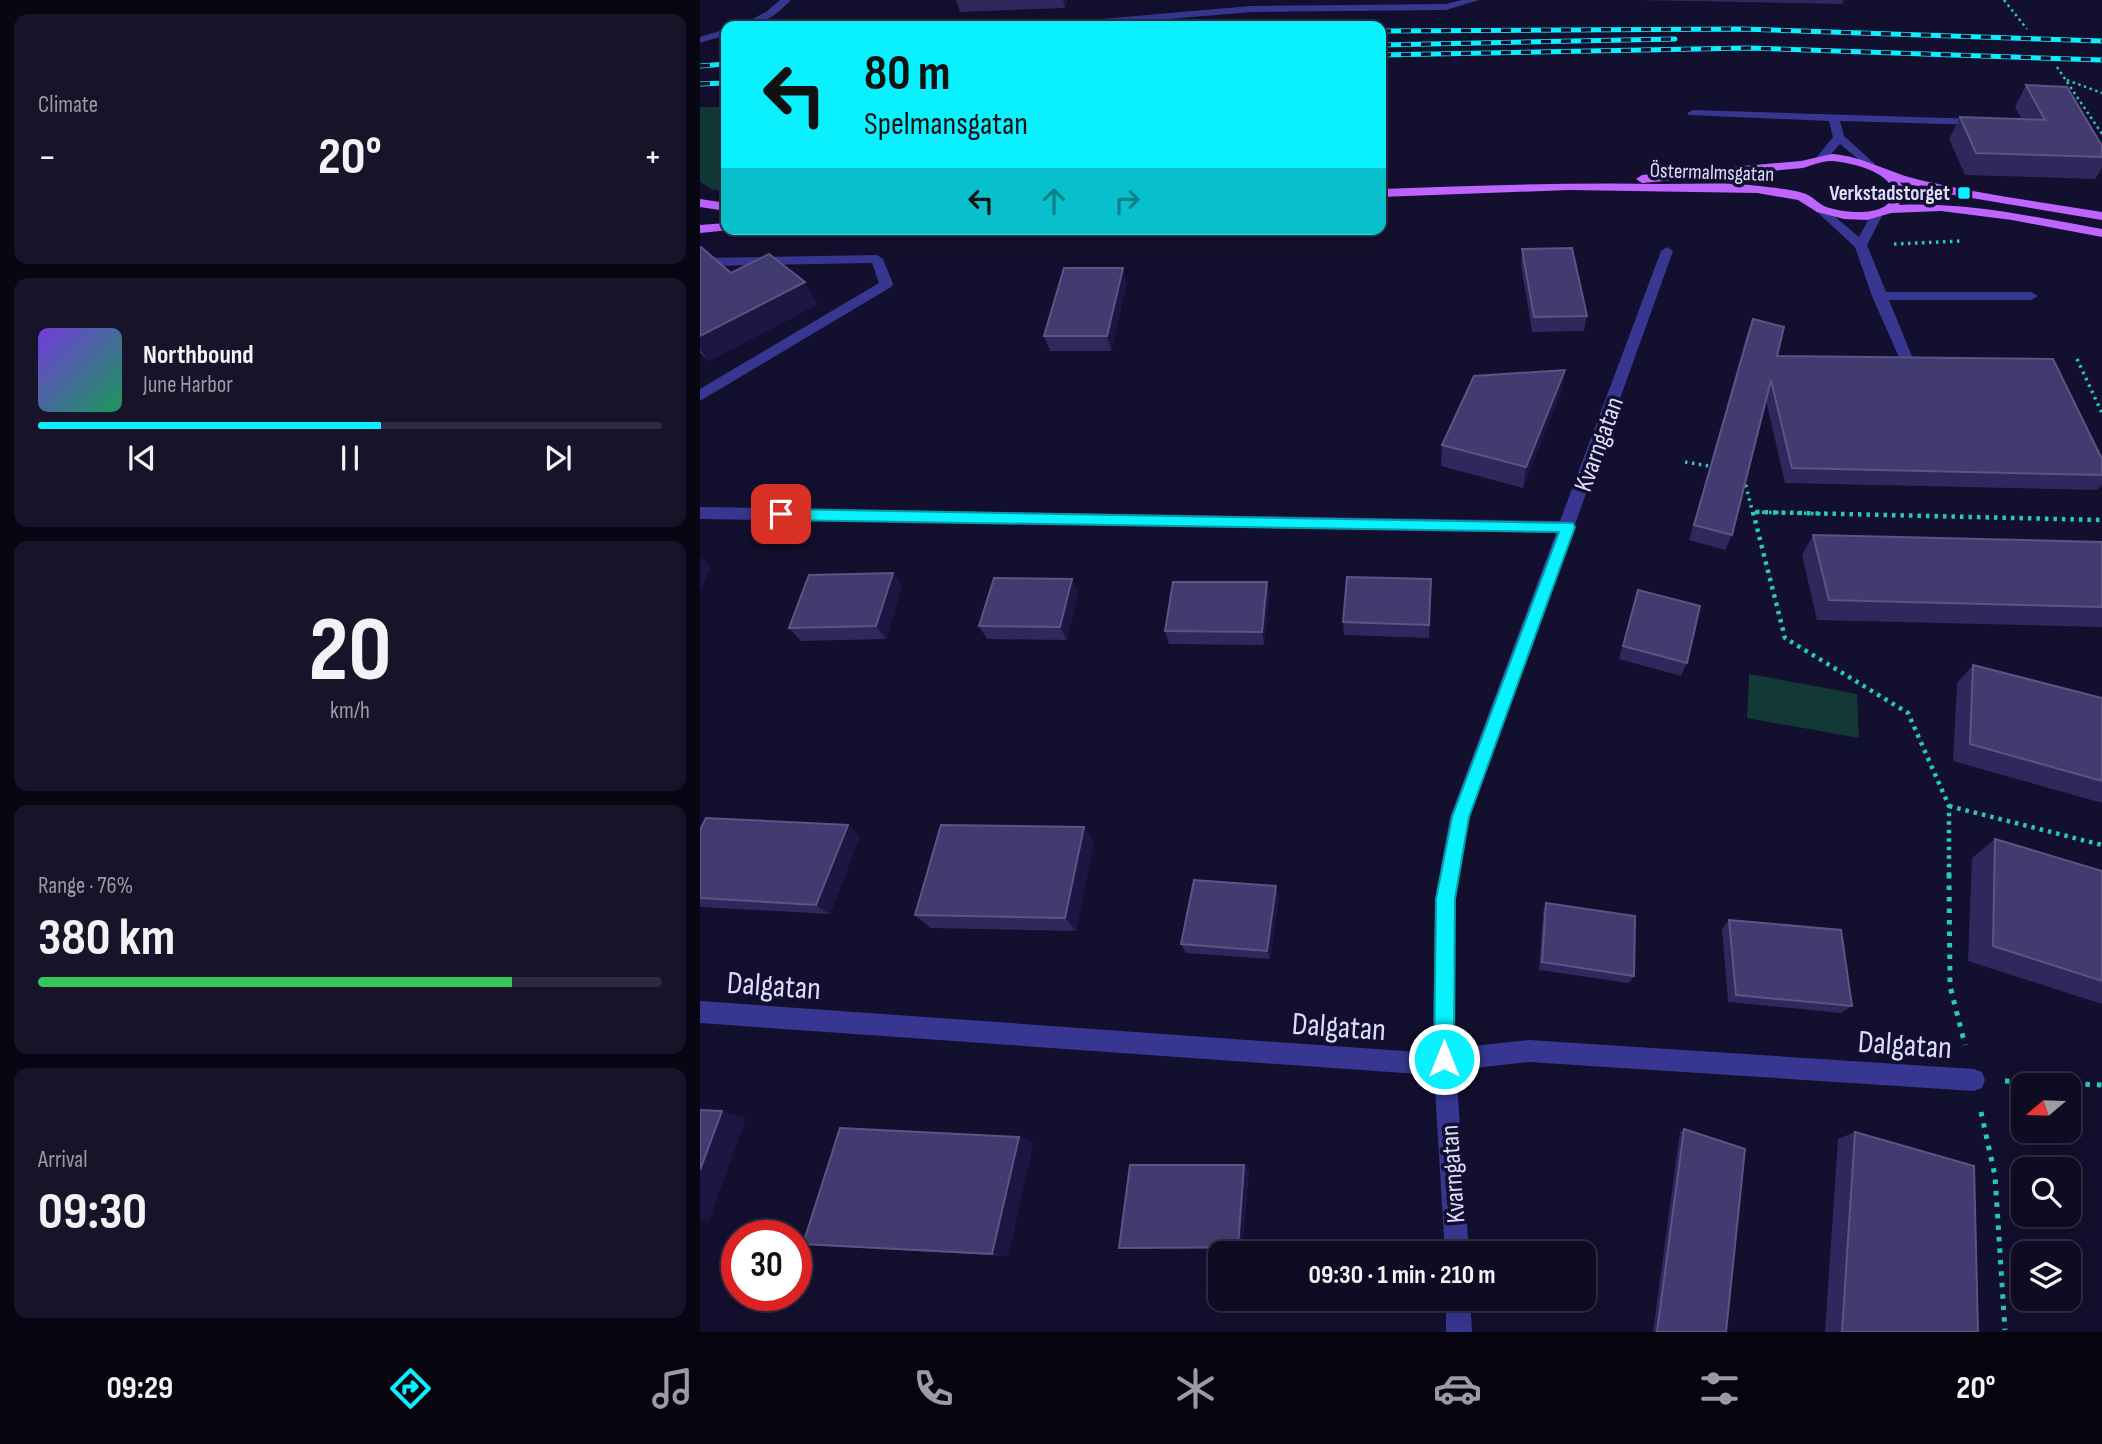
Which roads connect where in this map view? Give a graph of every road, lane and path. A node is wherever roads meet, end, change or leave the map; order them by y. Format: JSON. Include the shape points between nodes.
{"nodes":[{"id":1,"x":786,"y":0,"type":"edge"},
{"id":2,"x":1474,"y":0,"type":"edge"},
{"id":3,"x":2004,"y":0,"type":"edge"},
{"id":4,"x":763,"y":21,"type":"edge"},
{"id":5,"x":1113,"y":21,"type":"edge"},
{"id":6,"x":2027,"y":29,"type":"dead end"},
{"id":7,"x":721,"y":34,"type":"edge"},
{"id":8,"x":700,"y":40,"type":"edge"},
{"id":9,"x":2057,"y":67,"type":"dead end"},
{"id":10,"x":2067,"y":80,"type":"junction"},
{"id":11,"x":2102,"y":93,"type":"edge"},
{"id":12,"x":1693,"y":113,"type":"dead end"},
{"id":13,"x":1833,"y":118,"type":"junction"},
{"id":14,"x":1992,"y":123,"type":"edge"},
{"id":15,"x":2102,"y":134,"type":"edge"},
{"id":16,"x":1839,"y":137,"type":"junction"},
{"id":17,"x":1822,"y":158,"type":"junction"},
{"id":18,"x":1803,"y":164,"type":"junction"},
{"id":19,"x":1869,"y":164,"type":"junction"},
{"id":20,"x":1889,"y":176,"type":"junction"},
{"id":21,"x":1569,"y":186,"type":"junction"},
{"id":22,"x":1386,"y":193,"type":"edge"},
{"id":23,"x":1802,"y":197,"type":"junction"},
{"id":24,"x":700,"y":203,"type":"edge"},
{"id":25,"x":721,"y":205,"type":"edge"},
{"id":26,"x":1890,"y":208,"type":"junction"},
{"id":27,"x":1821,"y":209,"type":"junction"},
{"id":28,"x":1877,"y":214,"type":"junction"},
{"id":29,"x":2102,"y":216,"type":"edge"},
{"id":30,"x":721,"y":228,"type":"edge"},
{"id":31,"x":700,"y":229,"type":"edge"},
{"id":32,"x":2102,"y":233,"type":"edge"},
{"id":33,"x":1972,"y":240,"type":"dead end"},
{"id":34,"x":1861,"y":245,"type":"junction"},
{"id":35,"x":1667,"y":251,"type":"dead end"},
{"id":36,"x":700,"y":262,"type":"edge"},
{"id":37,"x":1879,"y":296,"type":"junction"},
{"id":38,"x":2031,"y":296,"type":"dead end"},
{"id":39,"x":1906,"y":359,"type":"edge"},
{"id":40,"x":2077,"y":359,"type":"dead end"},
{"id":41,"x":700,"y":396,"type":"edge"},
{"id":42,"x":2099,"y":402,"type":"edge"},
{"id":43,"x":2102,"y":412,"type":"edge"},
{"id":44,"x":1685,"y":462,"type":"dead end"},
{"id":45,"x":1720,"y":468,"type":"edge"},
{"id":46,"x":1743,"y":472,"type":"edge"},
{"id":47,"x":1755,"y":512,"type":"junction"},
{"id":48,"x":700,"y":513,"type":"edge"},
{"id":49,"x":2102,"y":520,"type":"edge"},
{"id":50,"x":1568,"y":527,"type":"junction"},
{"id":51,"x":1949,"y":806,"type":"junction"},
{"id":52,"x":2102,"y":845,"type":"edge"},
{"id":53,"x":700,"y":1012,"type":"edge"},
{"id":54,"x":1444,"y":1059,"type":"junction"},
{"id":55,"x":1974,"y":1080,"type":"junction"},
{"id":56,"x":2102,"y":1085,"type":"edge"},
{"id":57,"x":1456,"y":1241,"type":"edge"},
{"id":58,"x":1458,"y":1311,"type":"edge"},
{"id":59,"x":2008,"y":1331,"type":"edge"},
{"id":60,"x":1459,"y":1332,"type":"edge"}],
"edges":[{"from":1,"to":4,"type":"street"},
{"from":2,"to":5,"type":"street","via":[[1446,7],[1251,9]]},
{"from":3,"to":6,"type":"path"},
{"from":7,"to":8,"type":"street"},
{"from":9,"to":10,"type":"path"},
{"from":10,"to":11,"type":"path"},
{"from":10,"to":15,"type":"path"},
{"from":12,"to":13,"type":"street"},
{"from":13,"to":14,"type":"street"},
{"from":13,"to":16,"type":"street"},
{"from":16,"to":17,"type":"street"},
{"from":16,"to":19,"type":"street"},
{"from":17,"to":18,"type":"main road","name":"Östermalmsgatan"},
{"from":17,"to":19,"type":"main road","name":"Östermalmsgatan"},
{"from":18,"to":21,"type":"main road","name":"Östermalmsgatan"},
{"from":18,"to":23,"type":"main road","via":[[1794,179]]},
{"from":19,"to":20,"type":"main road","name":"Östermalmsgatan"},
{"from":20,"to":26,"type":"main road","via":[[1899,193]]},
{"from":20,"to":29,"type":"main road","name":"Östermalmsgatan"},
{"from":21,"to":22,"type":"main road","name":"Östermalmsgatan"},
{"from":21,"to":23,"type":"main road","name":"Östermalmsgatan","via":[[1747,188]]},
{"from":23,"to":27,"type":"main road","name":"Östermalmsgatan"},
{"from":24,"to":25,"type":"main road"},
{"from":26,"to":28,"type":"main road","name":"Östermalmsgatan"},
{"from":26,"to":32,"type":"main road","name":"Östermalmsgatan","via":[[1976,210]]},
{"from":27,"to":28,"type":"main road","name":"Östermalmsgatan","via":[[1856,216]]},
{"from":27,"to":34,"type":"street"},
{"from":28,"to":34,"type":"street"},
{"from":30,"to":31,"type":"main road"},
{"from":33,"to":34,"type":"path"},
{"from":34,"to":37,"type":"street"},
{"from":35,"to":50,"type":"street","name":"Kvarngatan"},
{"from":36,"to":41,"type":"street","via":[[877,259],[886,284]]},
{"from":37,"to":38,"type":"street"},
{"from":37,"to":39,"type":"street"},
{"from":40,"to":42,"type":"path"},
{"from":42,"to":43,"type":"path"},
{"from":44,"to":45,"type":"path"},
{"from":46,"to":47,"type":"path"},
{"from":47,"to":49,"type":"path"},
{"from":47,"to":51,"type":"path","via":[[1785,638],[1908,713]]},
{"from":48,"to":50,"type":"street"},
{"from":50,"to":54,"type":"street","name":"Kvarngatan","via":[[1460,817],[1445,899]]},
{"from":51,"to":52,"type":"path"},
{"from":51,"to":55,"type":"path","via":[[1950,986]]},
{"from":53,"to":54,"type":"street","name":"Dalgatan","via":[[1418,1063]]},
{"from":54,"to":55,"type":"street","name":"Dalgatan","via":[[1529,1051]]},
{"from":54,"to":57,"type":"street","name":"Kvarngatan"},
{"from":55,"to":56,"type":"path"},
{"from":55,"to":59,"type":"path","via":[[1995,1176]]},
{"from":58,"to":60,"type":"street"}]}
